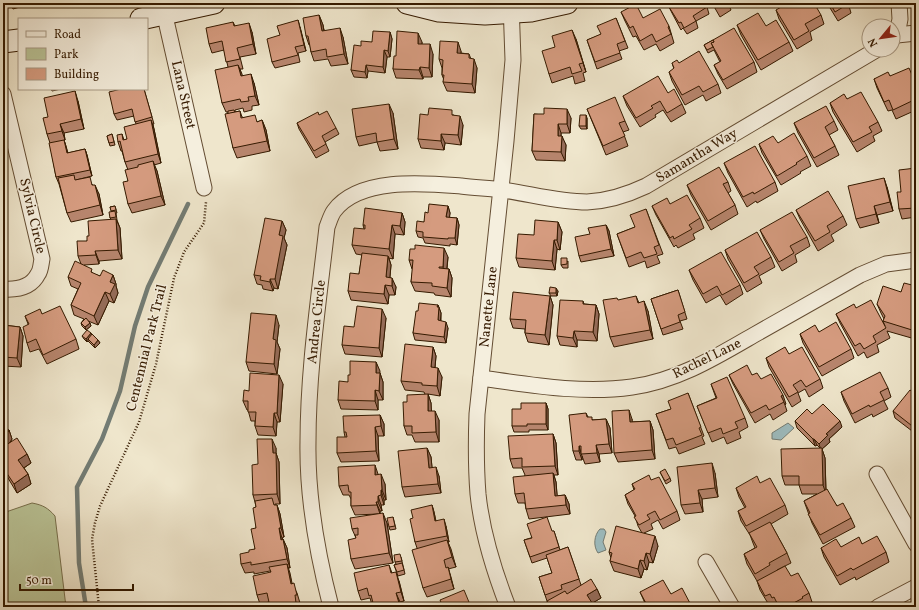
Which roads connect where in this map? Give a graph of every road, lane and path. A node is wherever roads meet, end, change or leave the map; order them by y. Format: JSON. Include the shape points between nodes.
{"nodes":[{"id":1,"x":214,"y":3,"type":"edge"},
{"id":2,"x":407,"y":3,"type":"edge"},
{"id":3,"x":567,"y":3,"type":"edge"},
{"id":4,"x":899,"y":3,"type":"edge"},
{"id":5,"x":163,"y":8,"type":"edge"},
{"id":6,"x":512,"y":8,"type":"edge"},
{"id":7,"x":143,"y":18,"type":"edge"},
{"id":8,"x":900,"y":18,"type":"edge"},
{"id":9,"x":916,"y":33,"type":"edge"},
{"id":10,"x":901,"y":36,"type":"edge"},
{"id":11,"x":18,"y":40,"type":"edge"},
{"id":12,"x":3,"y":42,"type":"edge"},
{"id":13,"x":862,"y":58,"type":"edge"},
{"id":14,"x":3,"y":94,"type":"edge"},
{"id":15,"x":204,"y":188,"type":"joint"},
{"id":16,"x":501,"y":190,"type":"junction"},
{"id":17,"x":916,"y":260,"type":"edge"},
{"id":18,"x":3,"y":289,"type":"edge"},
{"id":19,"x":481,"y":378,"type":"junction"},
{"id":20,"x":877,"y":474,"type":"dead end"},
{"id":21,"x":916,"y":544,"type":"edge"},
{"id":22,"x":706,"y":562,"type":"dead end"},
{"id":23,"x":916,"y":587,"type":"edge"},
{"id":24,"x":99,"y":607,"type":"edge"},
{"id":25,"x":331,"y":607,"type":"edge"},
{"id":26,"x":508,"y":607,"type":"edge"},
{"id":27,"x":732,"y":607,"type":"edge"},
{"id":28,"x":878,"y":607,"type":"edge"}],
"edges":[{"from":1,"to":5,"type":"street"},
{"from":2,"to":6,"type":"street","via":[[438,11],[486,14]]},
{"from":3,"to":6,"type":"street","via":[[531,11]]},
{"from":4,"to":8,"type":"street"},
{"from":5,"to":7,"type":"street"},
{"from":5,"to":15,"type":"street","name":"Lana Street"},
{"from":6,"to":16,"type":"street","name":"Nanette Lane","via":[[513,60]]},
{"from":9,"to":10,"type":"street"},
{"from":11,"to":12,"type":"street"},
{"from":13,"to":16,"type":"street","name":"Samantha Way","via":[[628,195],[588,202]]},
{"from":14,"to":18,"type":"street","name":"Sylvia Circle","via":[[42,258],[38,274],[30,284],[18,290]]},
{"from":15,"to":24,"type":"path","name":"Centennial Park Trail","via":[[204,223],[184,252],[174,278],[156,364],[138,422],[100,506],[95,523],[92,539]]},
{"from":16,"to":19,"type":"street","name":"Nanette Lane"},
{"from":16,"to":25,"type":"street","name":"Andrea Circle","via":[[402,183],[380,187],[346,199],[334,211],[329,222],[309,391],[308,443],[311,510]]},
{"from":17,"to":19,"type":"street","name":"Rachel Lane","via":[[886,264],[860,275],[702,365],[670,378],[634,387],[592,390]]},
{"from":19,"to":26,"type":"street","name":"Nanette Lane","via":[[476,453],[478,495],[488,545]]},
{"from":20,"to":21,"type":"street"},
{"from":22,"to":27,"type":"street"},
{"from":23,"to":28,"type":"street"}]}
